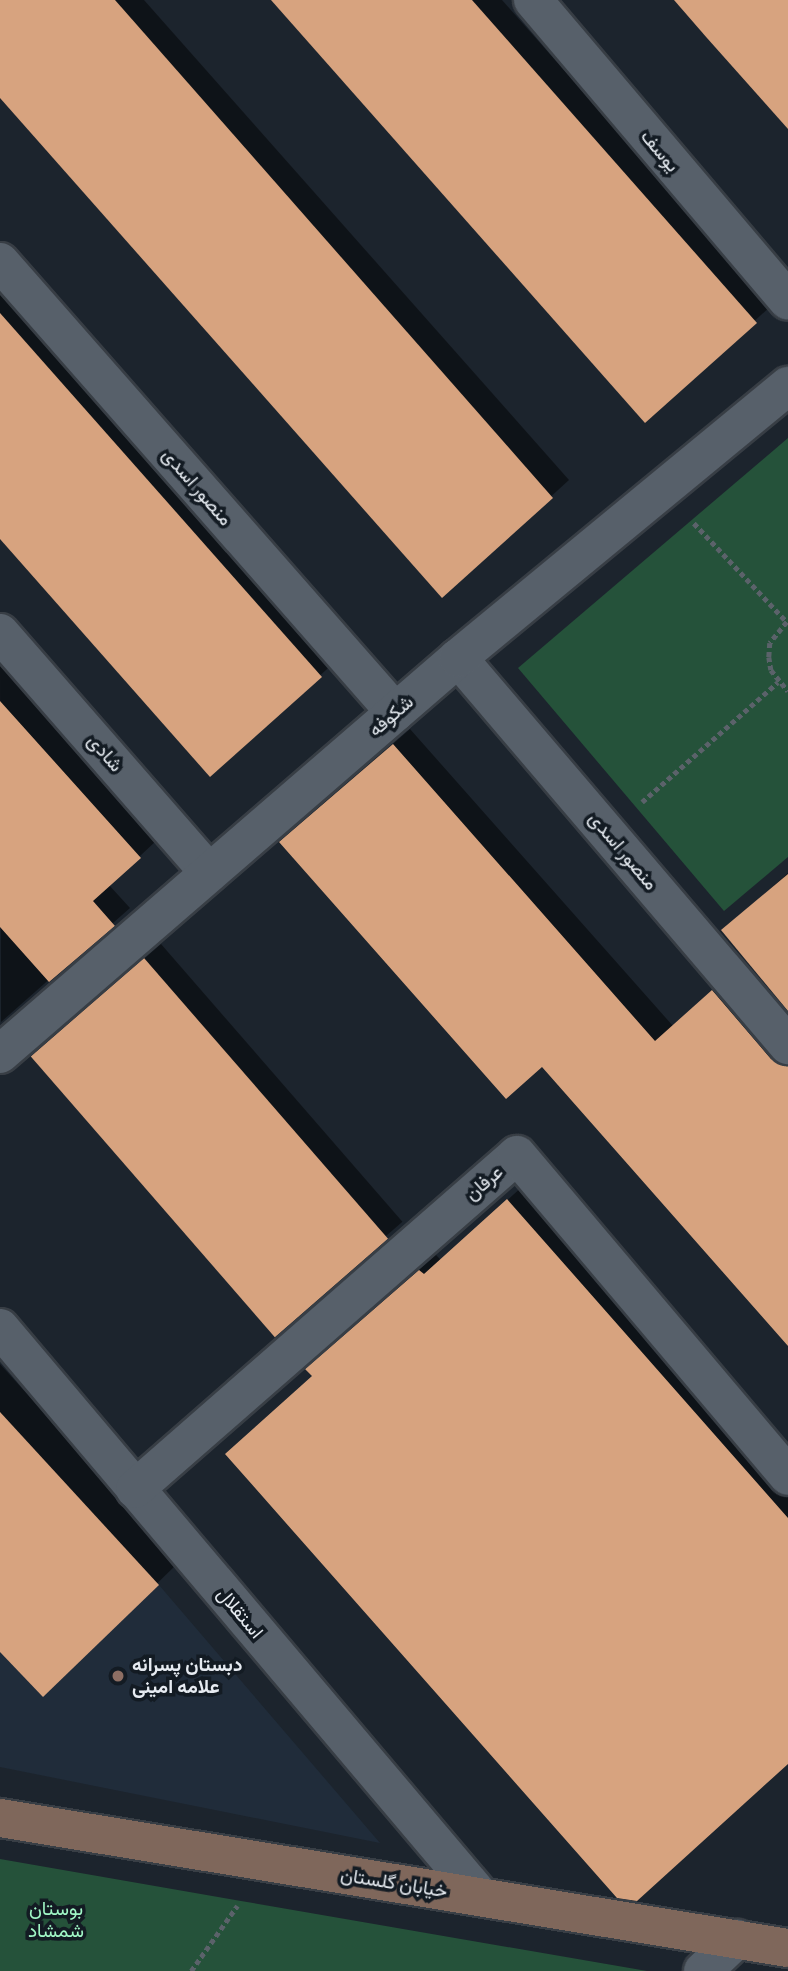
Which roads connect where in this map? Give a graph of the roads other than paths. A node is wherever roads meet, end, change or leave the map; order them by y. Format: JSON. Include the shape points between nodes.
{"nodes":[{"id":1,"x":533,"y":0,"type":"edge"},
{"id":2,"x":0,"y":262,"type":"edge"},
{"id":3,"x":788,"y":301,"type":"edge"},
{"id":4,"x":788,"y":386,"type":"edge"},
{"id":5,"x":0,"y":633,"type":"edge"},
{"id":6,"x":458,"y":657,"type":"junction"},
{"id":7,"x":395,"y":712,"type":"junction"},
{"id":8,"x":209,"y":873,"type":"junction"},
{"id":9,"x":788,"y":1045,"type":"edge"},
{"id":10,"x":0,"y":1054,"type":"edge"},
{"id":11,"x":0,"y":1328,"type":"edge"},
{"id":12,"x":788,"y":1476,"type":"edge"},
{"id":13,"x":135,"y":1489,"type":"junction"},
{"id":14,"x":0,"y":1818,"type":"edge"},
{"id":15,"x":481,"y":1897,"type":"junction"},
{"id":16,"x":737,"y":1939,"type":"junction"},
{"id":17,"x":788,"y":1948,"type":"edge"},
{"id":18,"x":703,"y":1971,"type":"edge"}],
"edges":[{"from":1,"to":3,"type":"street","name":"یوسف"},
{"from":2,"to":7,"type":"street","name":"منصور اسدی"},
{"from":4,"to":6,"type":"street","name":"شکوفه"},
{"from":5,"to":8,"type":"street","name":"شادی"},
{"from":6,"to":7,"type":"street","name":"شکوفه"},
{"from":6,"to":9,"type":"street","name":"منصور اسدی"},
{"from":7,"to":8,"type":"street","name":"شکوفه"},
{"from":8,"to":10,"type":"street","name":"شکوفه"},
{"from":11,"to":13,"type":"street","name":"استقلال"},
{"from":12,"to":13,"type":"street","name":"عرفان","via":[[517,1155]]},
{"from":13,"to":15,"type":"street","name":"استقلال"},
{"from":14,"to":15,"type":"street","name":"خیابان گلستان"},
{"from":15,"to":16,"type":"street","name":"خیابان گلستان"},
{"from":16,"to":17,"type":"street","name":"خیابان گلستان"},
{"from":16,"to":18,"type":"street"}]}
